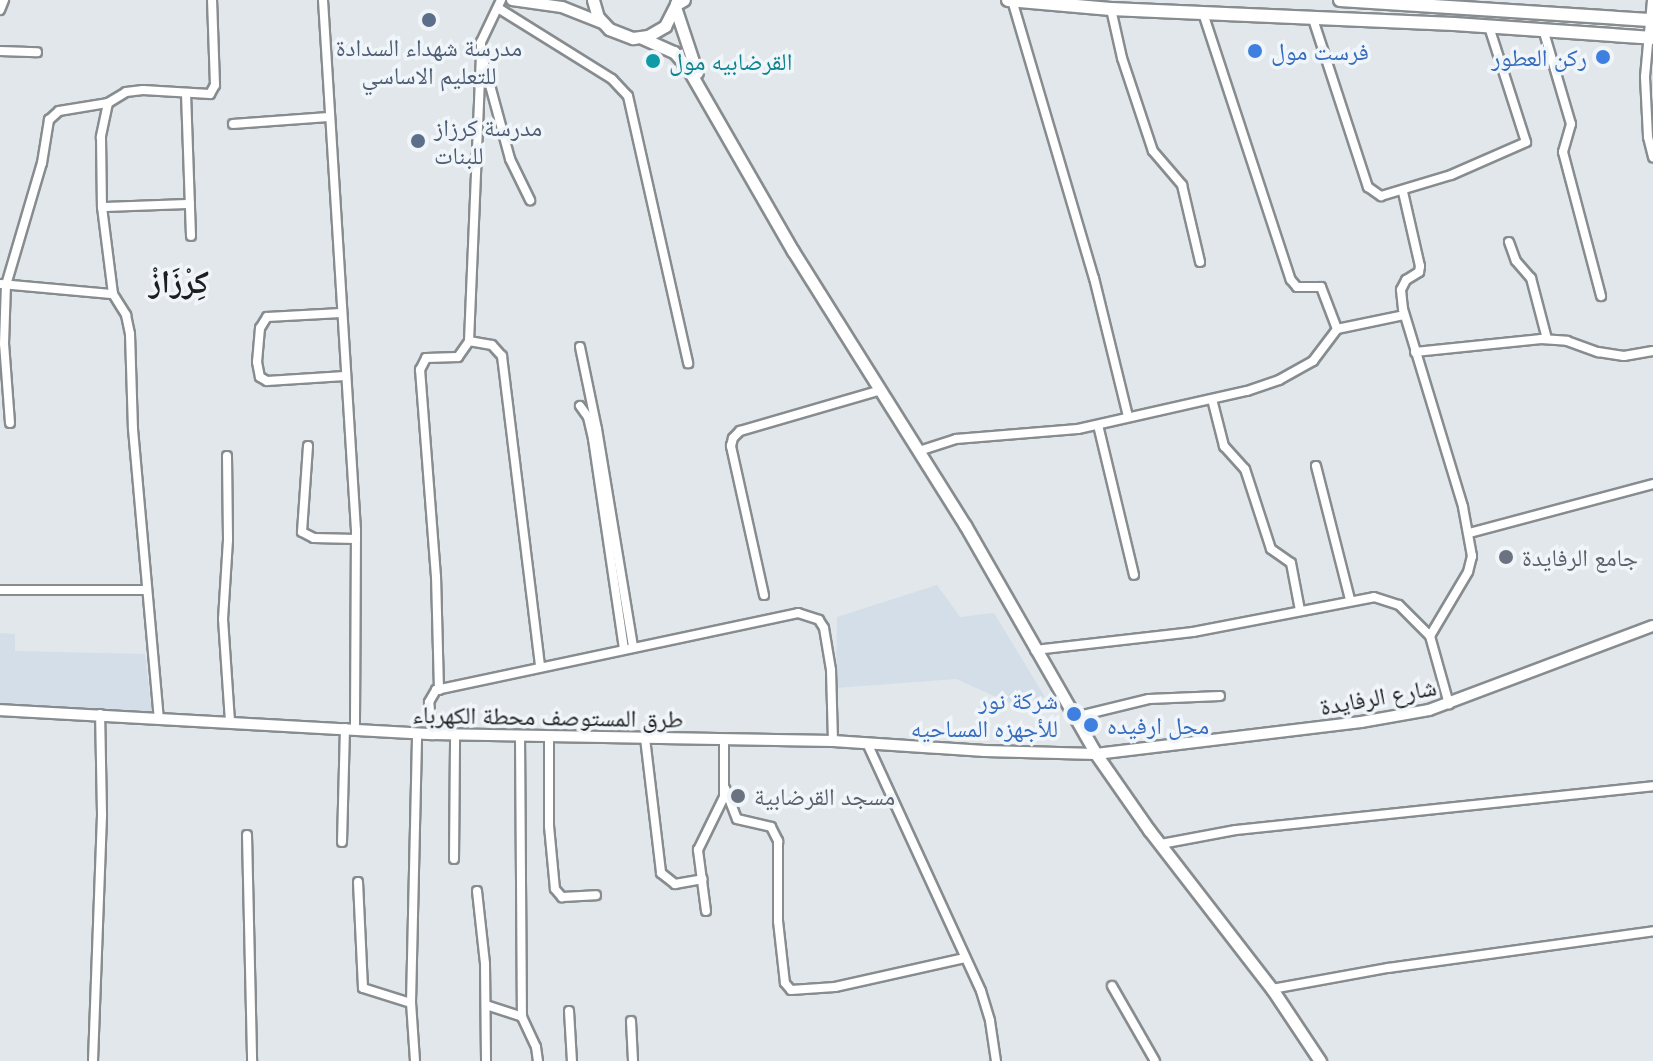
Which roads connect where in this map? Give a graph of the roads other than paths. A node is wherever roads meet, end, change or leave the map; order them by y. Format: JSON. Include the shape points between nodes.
{"nodes":[{"id":1,"x":4,"y":0,"type":"edge"},
{"id":2,"x":212,"y":0,"type":"edge"},
{"id":3,"x":323,"y":0,"type":"edge"},
{"id":4,"x":520,"y":0,"type":"edge"},
{"id":5,"x":593,"y":0,"type":"edge"},
{"id":6,"x":1010,"y":0,"type":"edge"},
{"id":7,"x":1340,"y":0,"type":"edge"},
{"id":8,"x":1652,"y":0,"type":"edge"},
{"id":9,"x":1039,"y":1,"type":"edge"},
{"id":10,"x":500,"y":4,"type":"edge"},
{"id":11,"x":679,"y":4,"type":"edge"},
{"id":12,"x":1111,"y":9,"type":"junction"},
{"id":13,"x":0,"y":10,"type":"edge"},
{"id":14,"x":1203,"y":13,"type":"junction"},
{"id":15,"x":1313,"y":19,"type":"junction"},
{"id":16,"x":1652,"y":20,"type":"edge"},
{"id":17,"x":603,"y":23,"type":"junction"},
{"id":18,"x":1489,"y":27,"type":"junction"},
{"id":19,"x":1543,"y":29,"type":"junction"},
{"id":20,"x":642,"y":38,"type":"junction"},
{"id":21,"x":1650,"y":38,"type":"edge"},
{"id":22,"x":0,"y":51,"type":"edge"},
{"id":23,"x":37,"y":52,"type":"dead end"},
{"id":24,"x":481,"y":52,"type":"junction"},
{"id":25,"x":186,"y":93,"type":"junction"},
{"id":26,"x":108,"y":103,"type":"junction"},
{"id":27,"x":709,"y":104,"type":"junction"},
{"id":28,"x":328,"y":117,"type":"junction"},
{"id":29,"x":233,"y":124,"type":"dead end"},
{"id":30,"x":1653,"y":157,"type":"edge"},
{"id":31,"x":1403,"y":192,"type":"junction"},
{"id":32,"x":530,"y":200,"type":"dead end"},
{"id":33,"x":190,"y":204,"type":"junction"},
{"id":34,"x":102,"y":207,"type":"junction"},
{"id":35,"x":191,"y":236,"type":"dead end"},
{"id":36,"x":1509,"y":242,"type":"dead end"},
{"id":37,"x":1200,"y":262,"type":"dead end"},
{"id":38,"x":3,"y":284,"type":"edge"},
{"id":39,"x":113,"y":294,"type":"junction"},
{"id":40,"x":1601,"y":296,"type":"dead end"},
{"id":41,"x":341,"y":313,"type":"junction"},
{"id":42,"x":1404,"y":315,"type":"junction"},
{"id":43,"x":1337,"y":329,"type":"junction"},
{"id":44,"x":1547,"y":339,"type":"junction"},
{"id":45,"x":469,"y":341,"type":"junction"},
{"id":46,"x":580,"y":347,"type":"dead end"},
{"id":47,"x":1653,"y":351,"type":"edge"},
{"id":48,"x":1415,"y":352,"type":"junction"},
{"id":49,"x":688,"y":363,"type":"dead end"},
{"id":50,"x":345,"y":376,"type":"junction"},
{"id":51,"x":881,"y":390,"type":"junction"},
{"id":52,"x":1212,"y":399,"type":"junction"},
{"id":53,"x":580,"y":406,"type":"dead end"},
{"id":54,"x":1128,"y":416,"type":"junction"},
{"id":55,"x":10,"y":423,"type":"dead end"},
{"id":56,"x":1098,"y":425,"type":"junction"},
{"id":57,"x":308,"y":446,"type":"dead end"},
{"id":58,"x":919,"y":451,"type":"junction"},
{"id":59,"x":227,"y":456,"type":"dead end"},
{"id":60,"x":1316,"y":466,"type":"dead end"},
{"id":61,"x":1653,"y":484,"type":"edge"},
{"id":62,"x":1469,"y":533,"type":"junction"},
{"id":63,"x":356,"y":539,"type":"junction"},
{"id":64,"x":1134,"y":575,"type":"dead end"},
{"id":65,"x":0,"y":590,"type":"edge"},
{"id":66,"x":147,"y":590,"type":"junction"},
{"id":67,"x":764,"y":595,"type":"dead end"},
{"id":68,"x":1350,"y":599,"type":"junction"},
{"id":69,"x":1300,"y":610,"type":"junction"},
{"id":70,"x":1653,"y":626,"type":"edge"},
{"id":71,"x":1430,"y":636,"type":"junction"},
{"id":72,"x":628,"y":648,"type":"junction"},
{"id":73,"x":1035,"y":650,"type":"junction"},
{"id":74,"x":540,"y":667,"type":"junction"},
{"id":75,"x":439,"y":690,"type":"junction"},
{"id":76,"x":1220,"y":696,"type":"dead end"},
{"id":77,"x":1449,"y":704,"type":"junction"},
{"id":78,"x":0,"y":710,"type":"edge"},
{"id":79,"x":100,"y":714,"type":"junction"},
{"id":80,"x":1075,"y":717,"type":"junction"},
{"id":81,"x":159,"y":719,"type":"junction"},
{"id":82,"x":230,"y":721,"type":"junction"},
{"id":83,"x":350,"y":728,"type":"junction"},
{"id":84,"x":417,"y":733,"type":"junction"},
{"id":85,"x":432,"y":734,"type":"junction"},
{"id":86,"x":455,"y":734,"type":"junction"},
{"id":87,"x":520,"y":736,"type":"junction"},
{"id":88,"x":549,"y":736,"type":"junction"},
{"id":89,"x":645,"y":738,"type":"junction"},
{"id":90,"x":724,"y":740,"type":"junction"},
{"id":91,"x":833,"y":741,"type":"junction"},
{"id":92,"x":867,"y":743,"type":"junction"},
{"id":93,"x":1096,"y":754,"type":"junction"},
{"id":94,"x":1653,"y":786,"type":"edge"},
{"id":95,"x":725,"y":788,"type":"junction"},
{"id":96,"x":247,"y":835,"type":"dead end"},
{"id":97,"x":342,"y":842,"type":"dead end"},
{"id":98,"x":1161,"y":844,"type":"junction"},
{"id":99,"x":454,"y":859,"type":"dead end"},
{"id":100,"x":703,"y":879,"type":"junction"},
{"id":101,"x":358,"y":882,"type":"dead end"},
{"id":102,"x":477,"y":891,"type":"dead end"},
{"id":103,"x":596,"y":895,"type":"dead end"},
{"id":104,"x":706,"y":911,"type":"dead end"},
{"id":105,"x":1653,"y":931,"type":"edge"},
{"id":106,"x":965,"y":958,"type":"junction"},
{"id":107,"x":1112,"y":986,"type":"dead end"},
{"id":108,"x":1272,"y":989,"type":"junction"},
{"id":109,"x":411,"y":1003,"type":"junction"},
{"id":110,"x":486,"y":1005,"type":"junction"},
{"id":111,"x":569,"y":1011,"type":"dead end"},
{"id":112,"x":522,"y":1017,"type":"junction"},
{"id":113,"x":631,"y":1021,"type":"dead end"},
{"id":114,"x":93,"y":1061,"type":"edge"},
{"id":115,"x":252,"y":1061,"type":"edge"},
{"id":116,"x":415,"y":1061,"type":"edge"},
{"id":117,"x":486,"y":1061,"type":"edge"},
{"id":118,"x":538,"y":1061,"type":"edge"},
{"id":119,"x":572,"y":1061,"type":"edge"},
{"id":120,"x":633,"y":1061,"type":"edge"},
{"id":121,"x":996,"y":1061,"type":"edge"},
{"id":122,"x":1155,"y":1061,"type":"edge"},
{"id":123,"x":1320,"y":1061,"type":"edge"}],
"edges":[{"from":1,"to":13,"type":"street"},
{"from":2,"to":25,"type":"street","via":[[215,85],[210,94]]},
{"from":3,"to":28,"type":"street"},
{"from":4,"to":17,"type":"street","via":[[562,7]]},
{"from":5,"to":17,"type":"main road"},
{"from":6,"to":9,"type":"main road"},
{"from":6,"to":54,"type":"street","via":[[1103,311]]},
{"from":7,"to":16,"type":"main road"},
{"from":8,"to":16,"type":"street"},
{"from":9,"to":12,"type":"main road"},
{"from":10,"to":24,"type":"street"},
{"from":10,"to":49,"type":"street","via":[[612,79],[628,96]]},
{"from":11,"to":20,"type":"main road","via":[[660,31]]},
{"from":11,"to":27,"type":"main road"},
{"from":12,"to":14,"type":"main road"},
{"from":12,"to":37,"type":"street","via":[[1153,151],[1182,185]]},
{"from":14,"to":15,"type":"main road"},
{"from":14,"to":43,"type":"street","via":[[1291,280],[1297,287],[1321,287]]},
{"from":15,"to":18,"type":"main road"},
{"from":15,"to":31,"type":"street","via":[[1368,187],[1381,196]]},
{"from":16,"to":21,"type":"street"},
{"from":17,"to":20,"type":"main road","via":[[616,34]]},
{"from":18,"to":19,"type":"main road"},
{"from":18,"to":31,"type":"street","via":[[1526,142]]},
{"from":19,"to":21,"type":"main road"},
{"from":19,"to":40,"type":"street","via":[[1571,124],[1563,152]]},
{"from":20,"to":27,"type":"main road","via":[[678,56]]},
{"from":21,"to":30,"type":"street","via":[[1645,77]]},
{"from":22,"to":23,"type":"street"},
{"from":24,"to":32,"type":"street","via":[[510,159]]},
{"from":24,"to":45,"type":"street"},
{"from":25,"to":26,"type":"street","via":[[126,92]]},
{"from":25,"to":33,"type":"street"},
{"from":26,"to":34,"type":"street","via":[[101,137]]},
{"from":26,"to":38,"type":"street","via":[[59,111],[49,120],[39,173]]},
{"from":27,"to":51,"type":"main road"},
{"from":28,"to":29,"type":"street"},
{"from":28,"to":41,"type":"street"},
{"from":31,"to":42,"type":"street","via":[[1420,266],[1401,290]]},
{"from":33,"to":34,"type":"street"},
{"from":33,"to":35,"type":"street"},
{"from":34,"to":39,"type":"street"},
{"from":36,"to":44,"type":"street","via":[[1531,278]]},
{"from":38,"to":39,"type":"street"},
{"from":38,"to":55,"type":"street"},
{"from":39,"to":66,"type":"street","via":[[130,334]]},
{"from":41,"to":50,"type":"street"},
{"from":41,"to":50,"type":"street","via":[[267,317],[260,328],[257,362],[260,377],[267,381]]},
{"from":42,"to":43,"type":"street"},
{"from":42,"to":48,"type":"street"},
{"from":43,"to":52,"type":"street","via":[[1322,352],[1300,369]]},
{"from":44,"to":47,"type":"street","via":[[1624,356]]},
{"from":44,"to":48,"type":"street"},
{"from":45,"to":74,"type":"street","via":[[492,345],[502,356]]},
{"from":45,"to":75,"type":"street","via":[[458,357],[426,358],[420,370]]},
{"from":46,"to":72,"type":"street"},
{"from":48,"to":62,"type":"street"},
{"from":50,"to":63,"type":"street"},
{"from":51,"to":58,"type":"main road"},
{"from":51,"to":67,"type":"street","via":[[740,431],[733,438]]},
{"from":52,"to":54,"type":"street"},
{"from":52,"to":69,"type":"street","via":[[1224,446],[1245,469],[1271,549],[1291,563]]},
{"from":53,"to":72,"type":"street","via":[[593,439]]},
{"from":54,"to":56,"type":"street"},
{"from":56,"to":58,"type":"street","via":[[956,439]]},
{"from":56,"to":64,"type":"street"},
{"from":57,"to":63,"type":"street","via":[[302,532],[314,538]]},
{"from":58,"to":73,"type":"main road"},
{"from":59,"to":82,"type":"street","via":[[223,619]]},
{"from":60,"to":68,"type":"street"},
{"from":61,"to":62,"type":"street"},
{"from":62,"to":71,"type":"street","via":[[1468,572]]},
{"from":63,"to":83,"type":"street"},
{"from":65,"to":66,"type":"street"},
{"from":66,"to":81,"type":"street"},
{"from":68,"to":69,"type":"street"},
{"from":68,"to":71,"type":"street","via":[[1386,599],[1409,613]]},
{"from":69,"to":73,"type":"street","via":[[1193,632]]},
{"from":70,"to":77,"type":"street","name":"شارع الرفايدة"},
{"from":71,"to":77,"type":"street"},
{"from":72,"to":74,"type":"street"},
{"from":72,"to":91,"type":"street","via":[[777,616],[812,616],[827,640]]},
{"from":73,"to":80,"type":"main road"},
{"from":74,"to":75,"type":"street"},
{"from":75,"to":85,"type":"street","via":[[429,702]]},
{"from":76,"to":80,"type":"street","via":[[1149,699]]},
{"from":77,"to":93,"type":"street","name":"شارع الرفايدة","via":[[1361,722]]},
{"from":78,"to":79,"type":"street","name":"طرق المستوصف محطة الكهرباء"},
{"from":79,"to":81,"type":"street","name":"طرق المستوصف محطة الكهرباء"},
{"from":79,"to":114,"type":"street"},
{"from":80,"to":93,"type":"main road"},
{"from":81,"to":82,"type":"street","name":"طرق المستوصف محطة الكهرباء"},
{"from":82,"to":83,"type":"street","name":"طرق المستوصف محطة الكهرباء"},
{"from":83,"to":84,"type":"street","name":"طرق المستوصف محطة الكهرباء"},
{"from":83,"to":97,"type":"street"},
{"from":84,"to":85,"type":"street","name":"طرق المستوصف محطة الكهرباء"},
{"from":84,"to":109,"type":"street"},
{"from":85,"to":86,"type":"street","name":"طرق المستوصف محطة الكهرباء"},
{"from":86,"to":87,"type":"street","name":"طرق المستوصف محطة الكهرباء"},
{"from":86,"to":99,"type":"street"},
{"from":87,"to":88,"type":"street","name":"طرق المستوصف محطة الكهرباء"},
{"from":87,"to":112,"type":"street"},
{"from":88,"to":89,"type":"street","name":"طرق المستوصف محطة الكهرباء"},
{"from":88,"to":103,"type":"street","via":[[555,889],[562,897]]},
{"from":89,"to":90,"type":"street","name":"طرق المستوصف محطة الكهرباء"},
{"from":89,"to":100,"type":"street","via":[[661,873],[675,884]]},
{"from":90,"to":91,"type":"street","name":"طرق المستوصف محطة الكهرباء"},
{"from":90,"to":95,"type":"street"},
{"from":91,"to":92,"type":"street","name":"طرق المستوصف محطة الكهرباء"},
{"from":92,"to":93,"type":"street","name":"طرق المستوصف محطة الكهرباء"},
{"from":92,"to":106,"type":"street"},
{"from":93,"to":98,"type":"main road"},
{"from":94,"to":98,"type":"street","via":[[1236,830]]},
{"from":95,"to":100,"type":"street","via":[[698,850]]},
{"from":95,"to":106,"type":"street","via":[[737,819],[771,827],[778,841],[778,921],[785,983],[791,990],[835,987]]},
{"from":96,"to":115,"type":"street"},
{"from":98,"to":108,"type":"main road"},
{"from":100,"to":104,"type":"street"},
{"from":101,"to":109,"type":"street","via":[[363,988]]},
{"from":102,"to":110,"type":"street"},
{"from":105,"to":108,"type":"street"},
{"from":106,"to":121,"type":"street","via":[[986,1005]]},
{"from":107,"to":122,"type":"street"},
{"from":108,"to":123,"type":"main road"},
{"from":109,"to":116,"type":"street"},
{"from":110,"to":112,"type":"street"},
{"from":110,"to":117,"type":"street"},
{"from":111,"to":119,"type":"street"},
{"from":112,"to":118,"type":"street"},
{"from":113,"to":120,"type":"street"}]}
